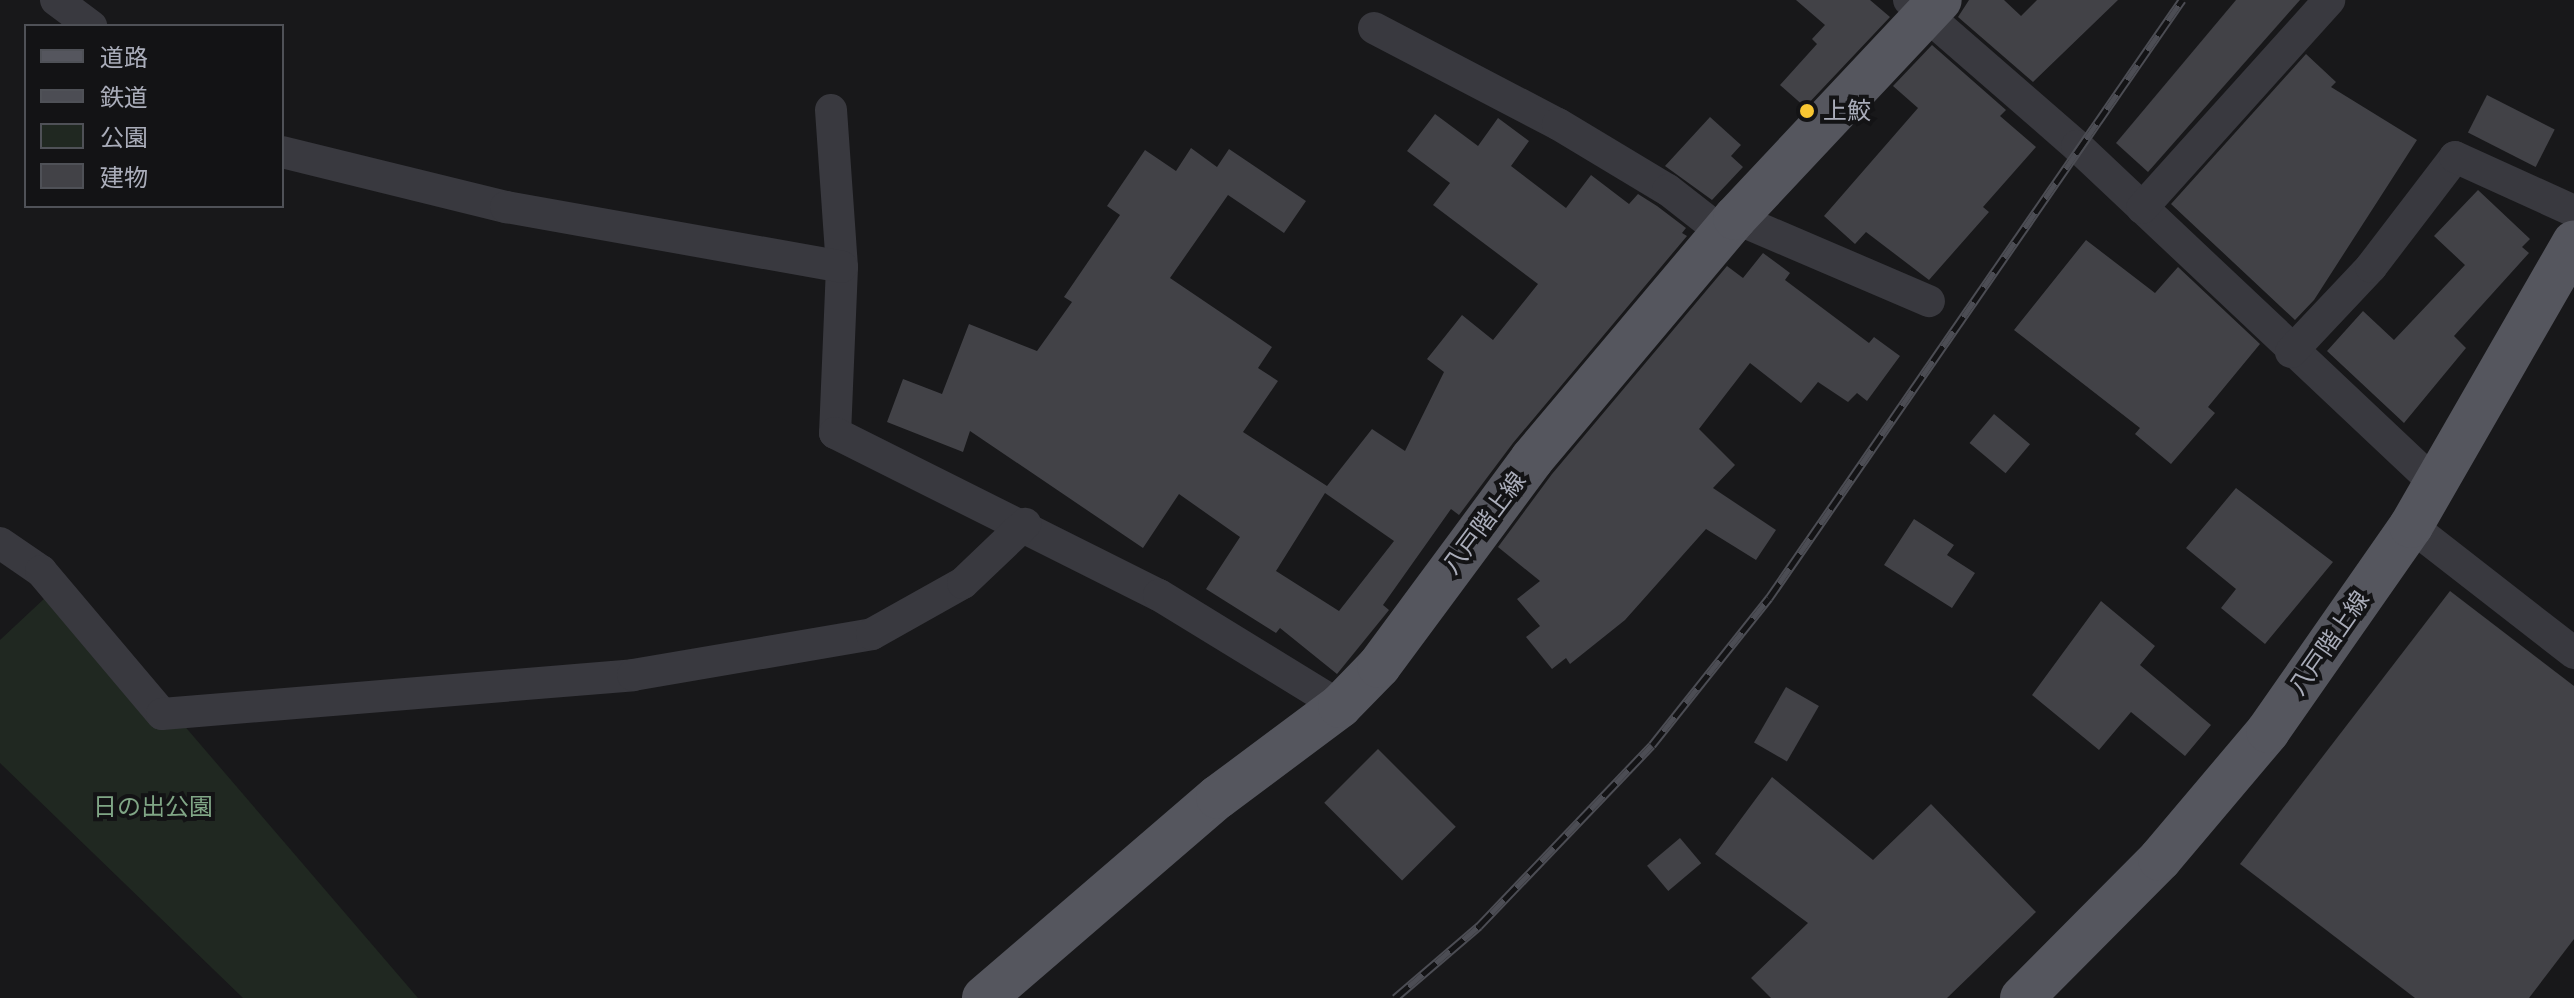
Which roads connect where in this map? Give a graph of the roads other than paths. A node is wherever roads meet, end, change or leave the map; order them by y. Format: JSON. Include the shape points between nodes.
{"nodes":[{"id":1,"x":56,"y":0,"type":"edge"},
{"id":2,"x":2329,"y":0,"type":"edge"},
{"id":3,"x":1925,"y":5,"type":"edge"},
{"id":4,"x":88,"y":24,"type":"edge"},
{"id":5,"x":1374,"y":28,"type":"dead end"},
{"id":6,"x":831,"y":110,"type":"dead end"},
{"id":7,"x":284,"y":152,"type":"edge"},
{"id":8,"x":2142,"y":208,"type":"junction"},
{"id":9,"x":2574,"y":211,"type":"edge"},
{"id":10,"x":1729,"y":226,"type":"junction"},
{"id":11,"x":2574,"y":243,"type":"edge"},
{"id":12,"x":842,"y":267,"type":"junction"},
{"id":13,"x":1929,"y":301,"type":"dead end"},
{"id":14,"x":2291,"y":352,"type":"junction"},
{"id":15,"x":2434,"y":482,"type":"junction"},
{"id":16,"x":1025,"y":524,"type":"junction"},
{"id":17,"x":2411,"y":526,"type":"junction"},
{"id":18,"x":0,"y":543,"type":"edge"},
{"id":19,"x":2574,"y":653,"type":"edge"},
{"id":20,"x":1340,"y":706,"type":"junction"},
{"id":21,"x":984,"y":998,"type":"edge"},
{"id":22,"x":2022,"y":998,"type":"edge"}],
"edges":[{"from":1,"to":4,"type":"street"},
{"from":2,"to":8,"type":"street"},
{"from":3,"to":8,"type":"street"},
{"from":3,"to":10,"type":"main road","name":"八戸階上線"},
{"from":5,"to":10,"type":"street","via":[[1558,124]]},
{"from":6,"to":12,"type":"street"},
{"from":7,"to":12,"type":"street","via":[[506,207]]},
{"from":8,"to":14,"type":"street"},
{"from":9,"to":14,"type":"street","via":[[2455,157],[2371,267]]},
{"from":10,"to":13,"type":"street"},
{"from":10,"to":20,"type":"main road","name":"八戸階上線","via":[[1532,459],[1379,666]]},
{"from":11,"to":15,"type":"main road","name":"八戸階上線"},
{"from":12,"to":16,"type":"street","via":[[835,433]]},
{"from":14,"to":15,"type":"street"},
{"from":15,"to":17,"type":"main road","name":"八戸階上線"},
{"from":16,"to":18,"type":"street","via":[[963,583],[872,634],[633,675],[162,714],[41,571]]},
{"from":16,"to":20,"type":"street","via":[[1159,595]]},
{"from":17,"to":19,"type":"street"},
{"from":17,"to":22,"type":"main road","name":"八戸階上線","via":[[2268,731],[2160,859]]},
{"from":20,"to":21,"type":"main road","name":"八戸階上線","via":[[1218,797]]}]}
